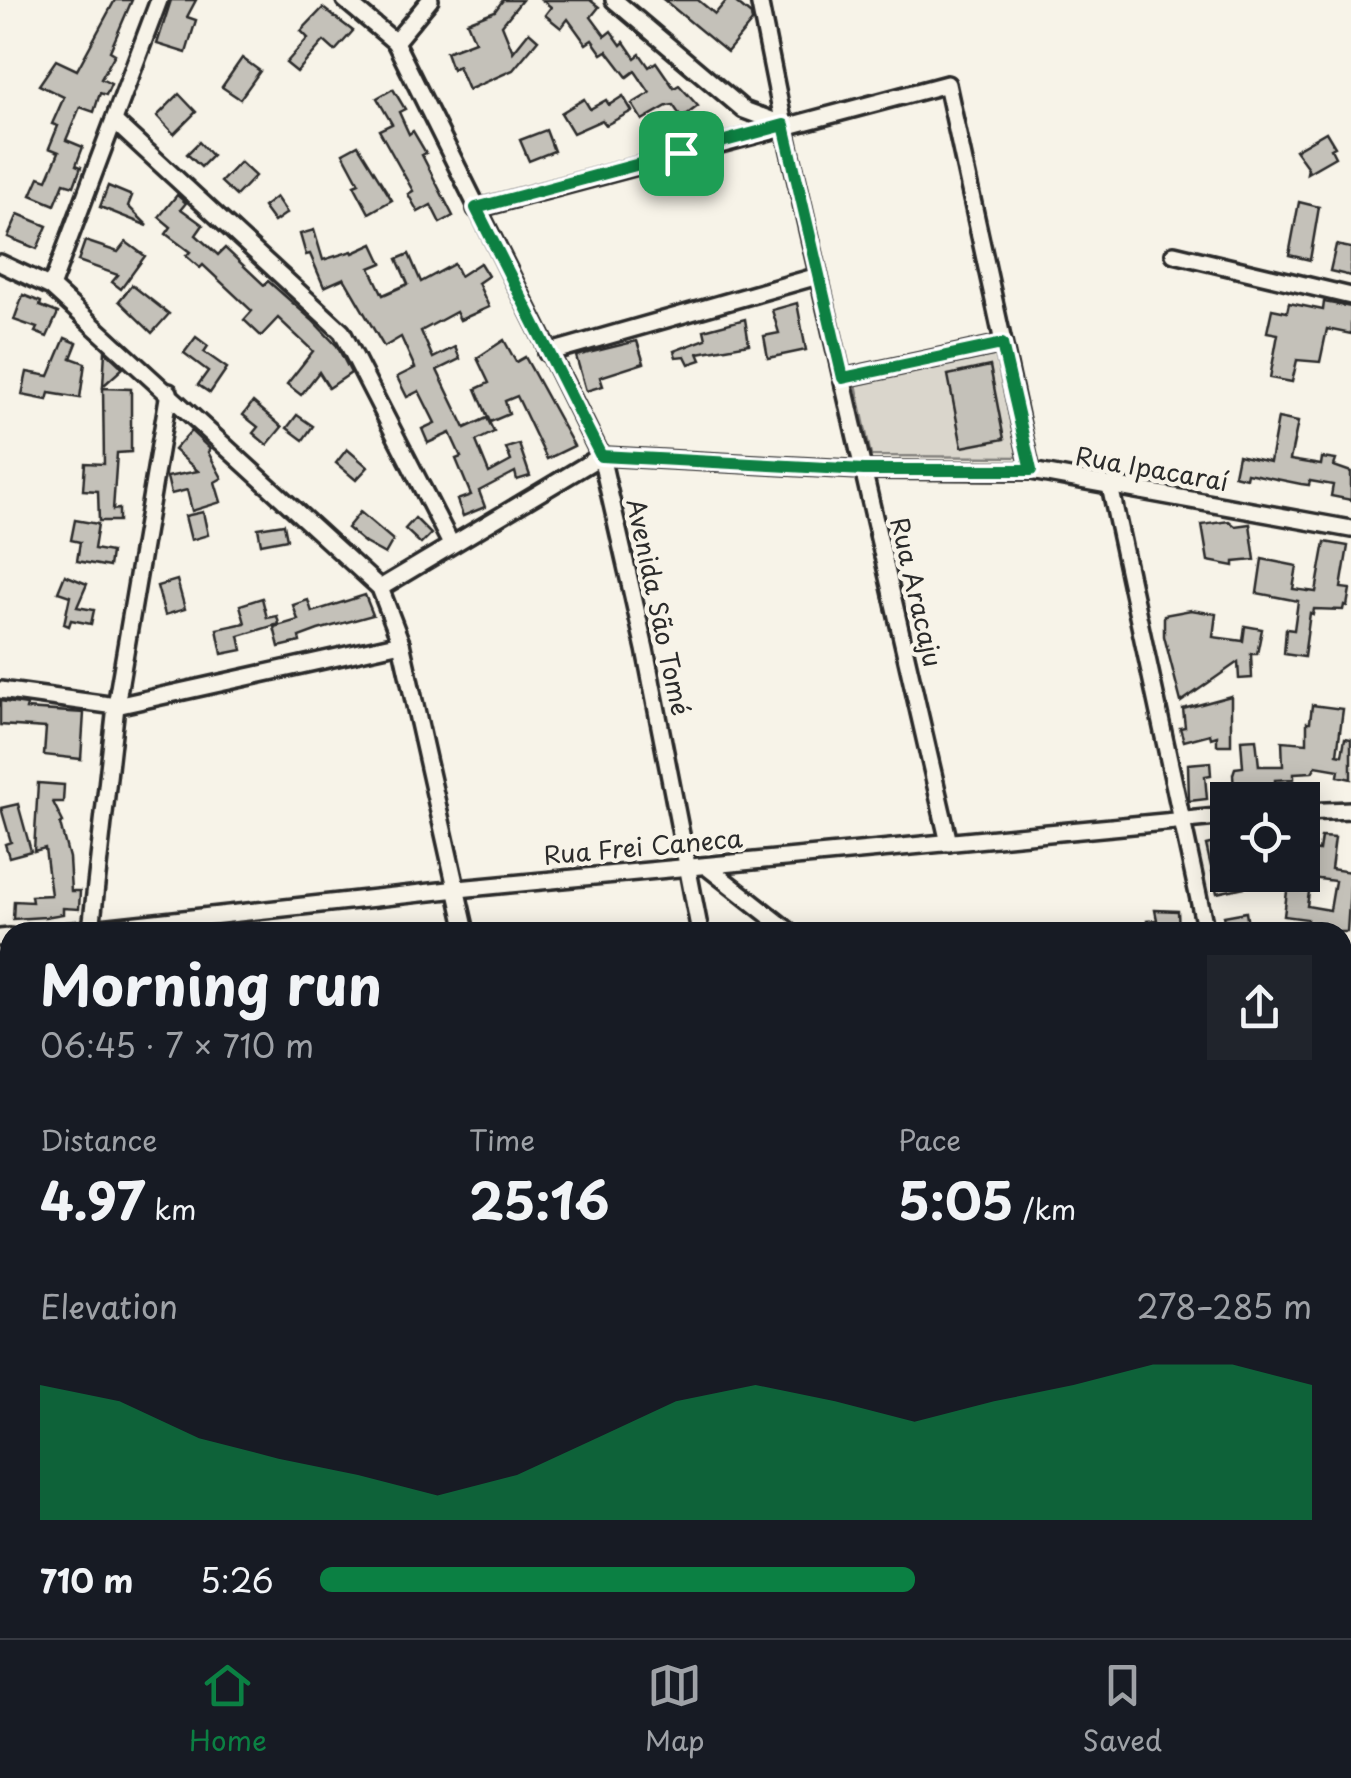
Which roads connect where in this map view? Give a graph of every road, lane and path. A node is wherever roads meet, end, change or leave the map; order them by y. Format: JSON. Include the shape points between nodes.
{"nodes":[{"id":1,"x":160,"y":0,"type":"edge"},
{"id":2,"x":345,"y":0,"type":"edge"},
{"id":3,"x":430,"y":0,"type":"edge"},
{"id":4,"x":614,"y":0,"type":"edge"},
{"id":5,"x":759,"y":0,"type":"edge"},
{"id":6,"x":395,"y":42,"type":"junction"},
{"id":7,"x":114,"y":121,"type":"junction"},
{"id":8,"x":784,"y":125,"type":"junction"},
{"id":9,"x":476,"y":208,"type":"junction"},
{"id":10,"x":1174,"y":254,"type":"dead end"},
{"id":11,"x":0,"y":263,"type":"edge"},
{"id":12,"x":818,"y":276,"type":"junction"},
{"id":13,"x":51,"y":287,"type":"junction"},
{"id":14,"x":1351,"y":296,"type":"edge"},
{"id":15,"x":1002,"y":344,"type":"junction"},
{"id":16,"x":546,"y":352,"type":"junction"},
{"id":17,"x":843,"y":378,"type":"junction"},
{"id":18,"x":169,"y":392,"type":"junction"},
{"id":19,"x":601,"y":456,"type":"junction"},
{"id":20,"x":864,"y":470,"type":"junction"},
{"id":21,"x":1031,"y":470,"type":"junction"},
{"id":22,"x":1110,"y":486,"type":"junction"},
{"id":23,"x":1351,"y":529,"type":"edge"},
{"id":24,"x":451,"y":544,"type":"junction"},
{"id":25,"x":380,"y":588,"type":"junction"},
{"id":26,"x":400,"y":643,"type":"junction"},
{"id":27,"x":0,"y":690,"type":"edge"},
{"id":28,"x":116,"y":706,"type":"junction"},
{"id":29,"x":1351,"y":810,"type":"edge"},
{"id":30,"x":1320,"y":811,"type":"edge"},
{"id":31,"x":1210,"y":817,"type":"edge"},
{"id":32,"x":1183,"y":819,"type":"junction"},
{"id":33,"x":949,"y":843,"type":"junction"},
{"id":34,"x":706,"y":866,"type":"junction"},
{"id":35,"x":687,"y":868,"type":"junction"},
{"id":36,"x":458,"y":889,"type":"junction"},
{"id":37,"x":92,"y":922,"type":"edge"},
{"id":38,"x":184,"y":922,"type":"edge"},
{"id":39,"x":464,"y":922,"type":"edge"},
{"id":40,"x":698,"y":922,"type":"edge"},
{"id":41,"x":777,"y":922,"type":"edge"},
{"id":42,"x":1204,"y":922,"type":"edge"}],
"edges":[{"from":1,"to":7,"type":"street"},
{"from":2,"to":6,"type":"street","name":"Avenida São Tomé"},
{"from":3,"to":6,"type":"street"},
{"from":4,"to":8,"type":"street","via":[[744,110]]},
{"from":5,"to":8,"type":"street","name":"Rua Aracaju"},
{"from":6,"to":9,"type":"street","name":"Avenida São Tomé"},
{"from":7,"to":13,"type":"street"},
{"from":7,"to":24,"type":"street","via":[[342,332]]},
{"from":8,"to":9,"type":"street"},
{"from":8,"to":12,"type":"street","name":"Rua Aracaju"},
{"from":8,"to":15,"type":"street","via":[[946,84]]},
{"from":9,"to":16,"type":"street","name":"Avenida São Tomé"},
{"from":10,"to":14,"type":"street"},
{"from":11,"to":13,"type":"street"},
{"from":12,"to":16,"type":"street"},
{"from":12,"to":17,"type":"street","name":"Rua Aracaju"},
{"from":13,"to":18,"type":"street"},
{"from":15,"to":17,"type":"street"},
{"from":15,"to":21,"type":"street"},
{"from":16,"to":19,"type":"street","name":"Avenida São Tomé"},
{"from":17,"to":20,"type":"street","name":"Rua Aracaju"},
{"from":18,"to":25,"type":"street"},
{"from":18,"to":28,"type":"street"},
{"from":19,"to":20,"type":"street","name":"Rua Ipacaraí"},
{"from":19,"to":24,"type":"street"},
{"from":19,"to":35,"type":"street","name":"Avenida São Tomé"},
{"from":20,"to":21,"type":"street","name":"Rua Ipacaraí"},
{"from":20,"to":33,"type":"street","name":"Rua Aracaju"},
{"from":21,"to":22,"type":"street","name":"Rua Ipacaraí"},
{"from":22,"to":23,"type":"street","name":"Rua Ipacaraí"},
{"from":22,"to":32,"type":"street"},
{"from":24,"to":25,"type":"street"},
{"from":25,"to":26,"type":"street"},
{"from":26,"to":28,"type":"street"},
{"from":26,"to":36,"type":"street"},
{"from":27,"to":28,"type":"street"},
{"from":28,"to":37,"type":"street"},
{"from":29,"to":30,"type":"street"},
{"from":31,"to":32,"type":"street","name":"Rua Frei Caneca"},
{"from":32,"to":33,"type":"street","name":"Rua Frei Caneca"},
{"from":32,"to":42,"type":"street"},
{"from":33,"to":34,"type":"street","name":"Rua Frei Caneca"},
{"from":34,"to":35,"type":"street","name":"Rua Frei Caneca"},
{"from":34,"to":41,"type":"street"},
{"from":35,"to":36,"type":"street","name":"Rua Frei Caneca"},
{"from":35,"to":40,"type":"street","name":"Avenida São Tomé"},
{"from":36,"to":38,"type":"street","name":"Rua Frei Caneca"},
{"from":36,"to":39,"type":"street"}]}
